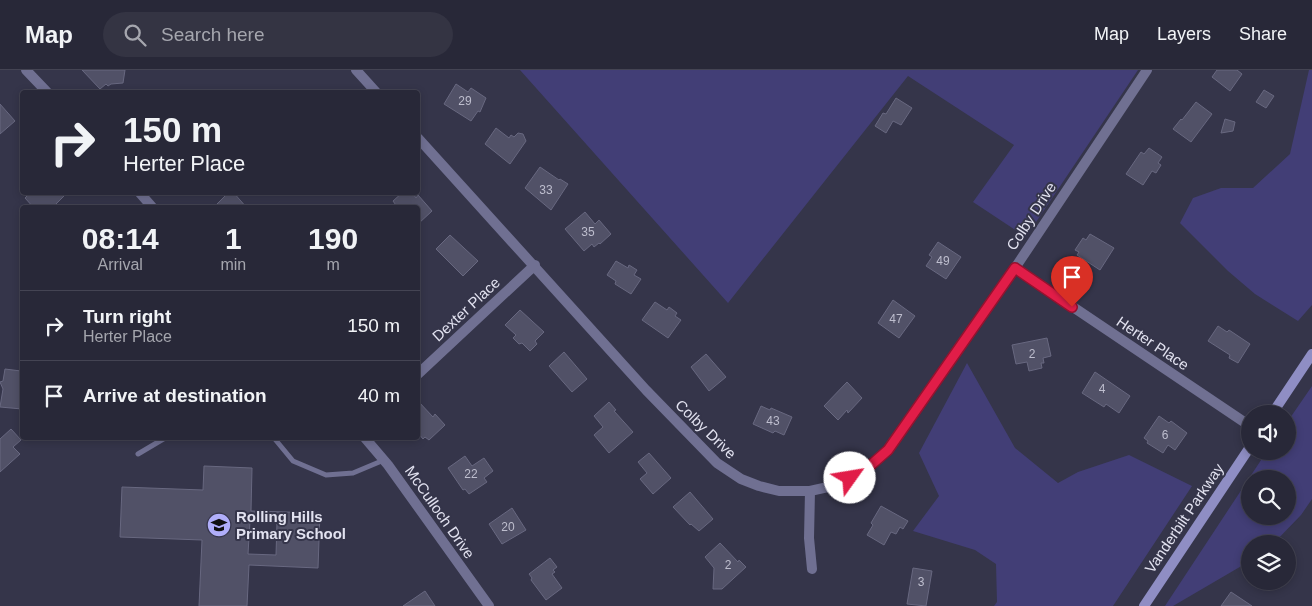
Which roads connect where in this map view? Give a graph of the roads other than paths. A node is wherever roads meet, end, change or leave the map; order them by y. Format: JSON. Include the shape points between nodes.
{"nodes":[{"id":1,"x":26,"y":70,"type":"edge"},
{"id":2,"x":356,"y":70,"type":"edge"},
{"id":3,"x":1147,"y":70,"type":"edge"},
{"id":4,"x":45,"y":90,"type":"edge"},
{"id":5,"x":374,"y":90,"type":"edge"},
{"id":6,"x":420,"y":140,"type":"edge"},
{"id":7,"x":142,"y":195,"type":"edge"},
{"id":8,"x":150,"y":205,"type":"edge"},
{"id":9,"x":534,"y":265,"type":"junction"},
{"id":10,"x":1015,"y":268,"type":"junction"},
{"id":11,"x":1312,"y":354,"type":"edge"},
{"id":12,"x":420,"y":372,"type":"edge"},
{"id":13,"x":1278,"y":405,"type":"edge"},
{"id":14,"x":1241,"y":420,"type":"edge"},
{"id":15,"x":162,"y":440,"type":"edge"},
{"id":16,"x":276,"y":440,"type":"edge"},
{"id":17,"x":367,"y":440,"type":"edge"},
{"id":18,"x":138,"y":454,"type":"dead end"},
{"id":19,"x":384,"y":460,"type":"junction"},
{"id":20,"x":1241,"y":460,"type":"edge"},
{"id":21,"x":810,"y":491,"type":"junction"},
{"id":22,"x":812,"y":570,"type":"dead end"},
{"id":23,"x":489,"y":606,"type":"edge"},
{"id":24,"x":1144,"y":606,"type":"edge"}],
"edges":[{"from":1,"to":4,"type":"street"},
{"from":2,"to":5,"type":"street"},
{"from":3,"to":10,"type":"street","name":"Colby Drive"},
{"from":6,"to":9,"type":"street","name":"Colby Drive"},
{"from":7,"to":8,"type":"street"},
{"from":9,"to":12,"type":"street","name":"Dexter Place"},
{"from":9,"to":21,"type":"street","name":"Colby Drive","via":[[646,390],[717,463],[741,479],[759,486],[779,491]]},
{"from":10,"to":14,"type":"street","name":"Herter Place"},
{"from":10,"to":21,"type":"street","name":"Colby Drive","via":[[888,450],[863,472],[837,485]]},
{"from":11,"to":13,"type":"main road"},
{"from":15,"to":18,"type":"lane"},
{"from":16,"to":19,"type":"lane","via":[[293,461],[326,475],[353,473]]},
{"from":17,"to":19,"type":"street","name":"McCulloch Drive"},
{"from":19,"to":23,"type":"street","name":"McCulloch Drive"},
{"from":20,"to":24,"type":"main road","name":"Vanderbilt Parkway"},
{"from":21,"to":22,"type":"street"}]}
